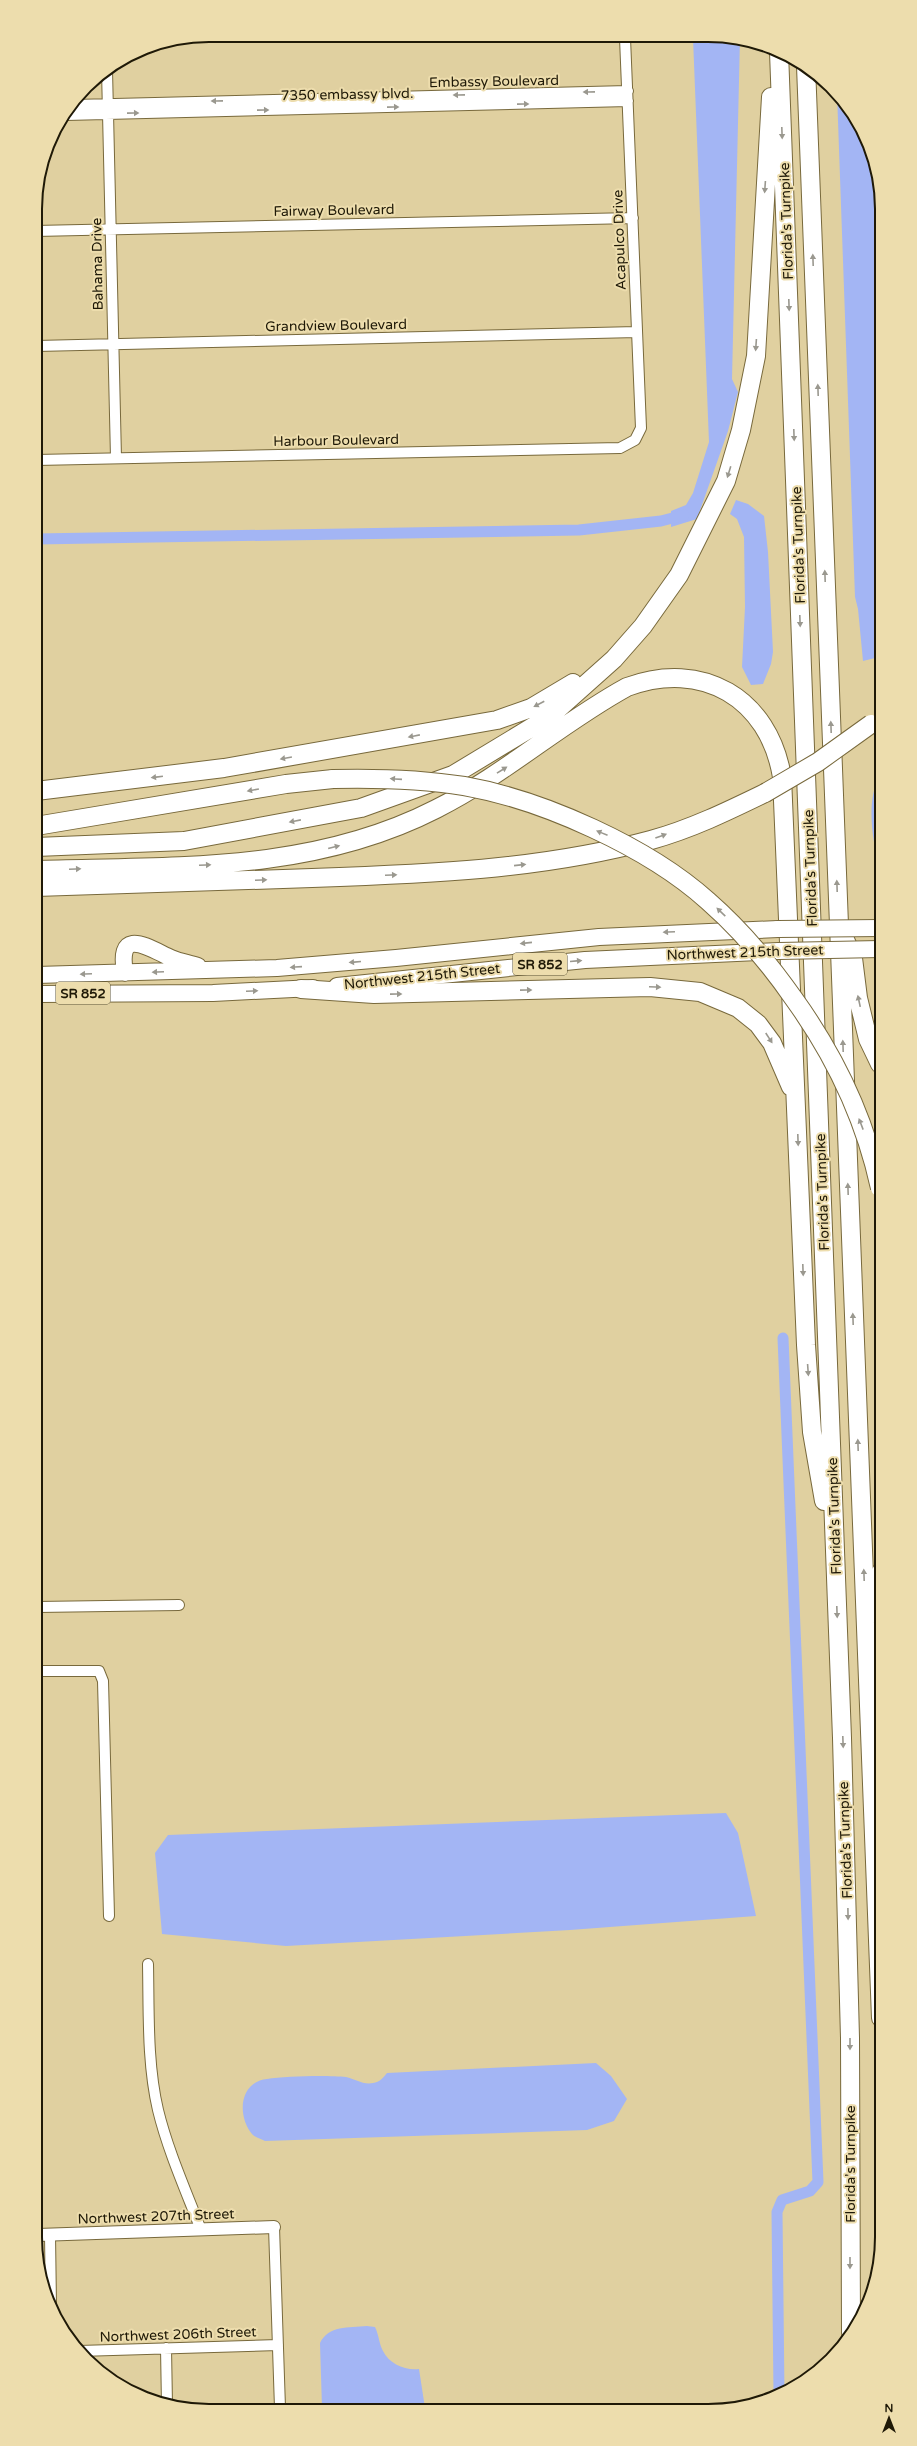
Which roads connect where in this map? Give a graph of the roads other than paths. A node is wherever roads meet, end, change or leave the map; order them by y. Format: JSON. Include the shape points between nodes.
{"nodes":[{"id":1,"x":625,"y":42,"type":"edge"},
{"id":2,"x":774,"y":56,"type":"edge"},
{"id":3,"x":779,"y":58,"type":"edge"},
{"id":4,"x":806,"y":74,"type":"edge"},
{"id":5,"x":107,"y":76,"type":"edge"},
{"id":6,"x":628,"y":96,"type":"junction"},
{"id":7,"x":77,"y":105,"type":"edge"},
{"id":8,"x":108,"y":109,"type":"junction"},
{"id":9,"x":71,"y":114,"type":"edge"},
{"id":10,"x":633,"y":218,"type":"junction"},
{"id":11,"x":111,"y":229,"type":"junction"},
{"id":12,"x":42,"y":231,"type":"edge"},
{"id":13,"x":637,"y":332,"type":"junction"},
{"id":14,"x":112,"y":344,"type":"junction"},
{"id":15,"x":42,"y":346,"type":"edge"},
{"id":16,"x":635,"y":440,"type":"joint"},
{"id":17,"x":116,"y":458,"type":"junction"},
{"id":18,"x":42,"y":460,"type":"edge"},
{"id":19,"x":693,"y":548,"type":"junction"},
{"id":20,"x":875,"y":721,"type":"edge"},
{"id":21,"x":42,"y":790,"type":"edge"},
{"id":22,"x":155,"y":805,"type":"junction"},
{"id":23,"x":42,"y":814,"type":"edge"},
{"id":24,"x":42,"y":825,"type":"edge"},
{"id":25,"x":42,"y":847,"type":"edge"},
{"id":26,"x":42,"y":870,"type":"edge"},
{"id":27,"x":42,"y":887,"type":"edge"},
{"id":28,"x":838,"y":925,"type":"junction"},
{"id":29,"x":875,"y":928,"type":"edge"},
{"id":30,"x":875,"y":949,"type":"edge"},
{"id":31,"x":211,"y":971,"type":"junction"},
{"id":32,"x":125,"y":973,"type":"junction"},
{"id":33,"x":42,"y":975,"type":"edge"},
{"id":34,"x":301,"y":989,"type":"junction"},
{"id":35,"x":42,"y":994,"type":"edge"},
{"id":36,"x":875,"y":1051,"type":"edge"},
{"id":37,"x":797,"y":1101,"type":"junction"},
{"id":38,"x":875,"y":1170,"type":"edge"},
{"id":39,"x":836,"y":1574,"type":"junction"},
{"id":40,"x":875,"y":1602,"type":"edge"},
{"id":41,"x":179,"y":1605,"type":"dead end"},
{"id":42,"x":42,"y":1607,"type":"edge"},
{"id":43,"x":867,"y":1642,"type":"junction"},
{"id":44,"x":42,"y":1671,"type":"edge"},
{"id":45,"x":875,"y":1857,"type":"edge"},
{"id":46,"x":110,"y":1916,"type":"dead end"},
{"id":47,"x":148,"y":1964,"type":"dead end"},
{"id":48,"x":274,"y":2227,"type":"joint"},
{"id":49,"x":201,"y":2230,"type":"junction"},
{"id":50,"x":44,"y":2235,"type":"edge"},
{"id":51,"x":50,"y":2287,"type":"edge"},
{"id":52,"x":851,"y":2324,"type":"edge"},
{"id":53,"x":278,"y":2345,"type":"junction"},
{"id":54,"x":166,"y":2348,"type":"junction"},
{"id":55,"x":87,"y":2351,"type":"edge"},
{"id":56,"x":167,"y":2399,"type":"edge"},
{"id":57,"x":280,"y":2404,"type":"edge"}],
"edges":[{"from":1,"to":6,"type":"street","name":"Acapulco Drive"},
{"from":2,"to":19,"type":"highway","one_way":true,"via":[[756,356],[742,430],[726,481]]},
{"from":3,"to":39,"type":"highway","name":"Florida's Turnpike","one_way":true},
{"from":28,"to":4,"type":"highway","name":"Florida's Turnpike","one_way":true},
{"from":5,"to":8,"type":"street","name":"Bahama Drive"},
{"from":6,"to":8,"type":"street","name":"Embassy Boulevard"},
{"from":6,"to":10,"type":"street","name":"Acapulco Drive"},
{"from":7,"to":8,"type":"street","name":"Embassy Boulevard"},
{"from":8,"to":9,"type":"street"},
{"from":8,"to":11,"type":"street","name":"Bahama Drive"},
{"from":10,"to":11,"type":"street","name":"Fairway Boulevard"},
{"from":10,"to":13,"type":"street","name":"Acapulco Drive"},
{"from":11,"to":12,"type":"street","name":"Fairway Boulevard"},
{"from":11,"to":14,"type":"street","name":"Bahama Drive"},
{"from":13,"to":14,"type":"street","name":"Grandview Boulevard"},
{"from":13,"to":16,"type":"street","name":"Acapulco Drive","via":[[641,428]]},
{"from":14,"to":15,"type":"street","name":"Grandview Boulevard"},
{"from":14,"to":17,"type":"street","name":"Bahama Drive"},
{"from":16,"to":17,"type":"street","name":"Harbour Boulevard","via":[[620,448]]},
{"from":17,"to":18,"type":"street","name":"Harbour Boulevard"},
{"from":19,"to":21,"type":"highway","one_way":true,"via":[[612,648],[563,691],[532,708],[497,720],[411,737],[224,768]]},
{"from":19,"to":25,"type":"highway","one_way":true,"via":[[665,596],[614,659],[549,717],[454,775],[361,808],[242,831],[184,841]]},
{"from":27,"to":20,"type":"highway","one_way":true,"bridge":true,"via":[[448,873],[588,855],[653,839],[708,820],[765,793],[818,762]]},
{"from":22,"to":23,"type":"highway"},
{"from":22,"to":24,"type":"highway"},
{"from":38,"to":22,"type":"highway","one_way":true,"bridge":true,"via":[[862,1125],[843,1078],[823,1041],[773,970],[740,931],[708,900],[664,867],[616,839],[531,804],[466,787],[381,778],[333,779]]},
{"from":26,"to":37,"type":"highway","one_way":true,"via":[[260,861],[349,843],[403,824],[460,797],[627,687],[668,677],[683,677],[709,683],[736,696],[756,714],[771,738],[780,763],[784,799]]},
{"from":36,"to":28,"type":"highway","one_way":true,"via":[[865,1026],[853,958]]},
{"from":43,"to":28,"type":"highway","name":"Florida's Turnpike","one_way":true},
{"from":29,"to":31,"type":"main road","name":"Northwest 215th Street","number":"SR 852","one_way":true,"bridge":true,"via":[[617,935],[341,963]]},
{"from":34,"to":30,"type":"main road","name":"Northwest 215th Street","number":"SR 852","one_way":true,"bridge":true,"via":[[585,960]]},
{"from":31,"to":32,"type":"main road","name":"Northwest 215th Street","number":"SR 852","one_way":true},
{"from":31,"to":32,"type":"main road","via":[[176,960],[150,946],[137,943],[129,945],[125,950]]},
{"from":32,"to":33,"type":"main road","name":"Northwest 215th Street","number":"SR 852","one_way":true},
{"from":35,"to":34,"type":"main road","name":"Northwest 215th Street","number":"SR 852","one_way":true,"via":[[156,994]]},
{"from":34,"to":37,"type":"highway","one_way":true,"via":[[374,994],[650,987],[700,992],[738,1008],[762,1028],[778,1054]]},
{"from":37,"to":39,"type":"highway","one_way":true,"via":[[805,1324],[812,1432]]},
{"from":39,"to":52,"type":"highway","name":"Florida's Turnpike","one_way":true,"via":[[848,1915]]},
{"from":40,"to":43,"type":"highway"},
{"from":41,"to":42,"type":"street"},
{"from":43,"to":45,"type":"highway","name":"Florida's Turnpike"},
{"from":44,"to":46,"type":"street","via":[[99,1671],[103,1681]]},
{"from":47,"to":49,"type":"street","via":[[150,2054],[158,2109]]},
{"from":48,"to":49,"type":"street","name":"Northwest 207th Street"},
{"from":48,"to":53,"type":"street"},
{"from":49,"to":50,"type":"street","name":"Northwest 207th Street"},
{"from":50,"to":51,"type":"street"},
{"from":53,"to":54,"type":"street","name":"Northwest 206th Street"},
{"from":53,"to":57,"type":"street"},
{"from":54,"to":55,"type":"street","name":"Northwest 206th Street"},
{"from":54,"to":56,"type":"street"}]}
